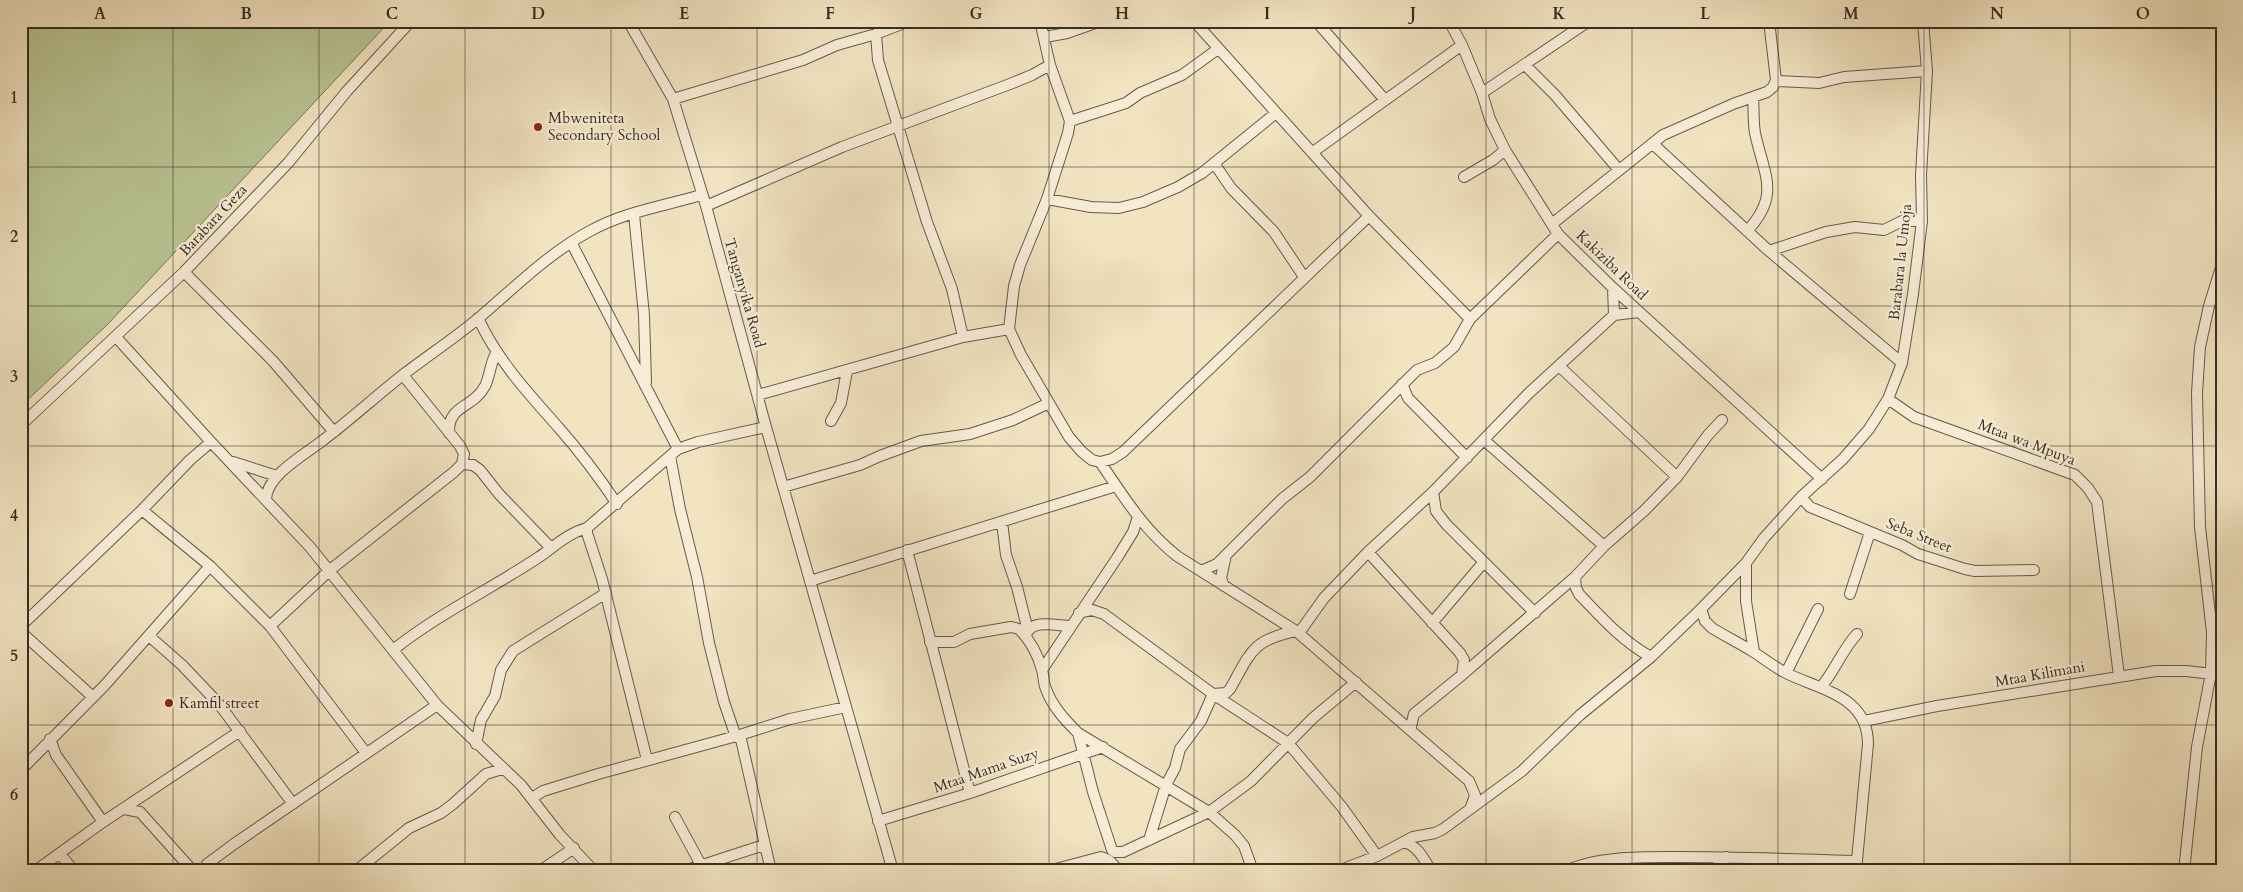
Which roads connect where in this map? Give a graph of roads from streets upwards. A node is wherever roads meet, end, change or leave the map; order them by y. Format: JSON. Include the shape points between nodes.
{"nodes":[{"id":1,"x":411,"y":21,"type":"edge"},
{"id":2,"x":628,"y":21,"type":"edge"},
{"id":3,"x":909,"y":21,"type":"edge"},
{"id":4,"x":1040,"y":21,"type":"edge"},
{"id":5,"x":1101,"y":21,"type":"edge"},
{"id":6,"x":1194,"y":21,"type":"edge"},
{"id":7,"x":1316,"y":21,"type":"edge"},
{"id":8,"x":1450,"y":21,"type":"edge"},
{"id":9,"x":1589,"y":21,"type":"edge"},
{"id":10,"x":1769,"y":21,"type":"edge"},
{"id":11,"x":1923,"y":21,"type":"edge"},
{"id":12,"x":876,"y":34,"type":"junction"},
{"id":13,"x":1046,"y":37,"type":"junction"},
{"id":14,"x":1462,"y":45,"type":"junction"},
{"id":15,"x":1218,"y":49,"type":"junction"},
{"id":16,"x":1050,"y":65,"type":"junction"},
{"id":17,"x":1525,"y":65,"type":"junction"},
{"id":18,"x":1926,"y":71,"type":"junction"},
{"id":19,"x":1776,"y":81,"type":"junction"},
{"id":20,"x":1482,"y":93,"type":"junction"},
{"id":21,"x":1753,"y":98,"type":"junction"},
{"id":22,"x":673,"y":99,"type":"junction"},
{"id":23,"x":1385,"y":100,"type":"junction"},
{"id":24,"x":1276,"y":113,"type":"junction"},
{"id":25,"x":1070,"y":120,"type":"junction"},
{"id":26,"x":898,"y":127,"type":"junction"},
{"id":27,"x":1653,"y":144,"type":"junction"},
{"id":28,"x":1505,"y":150,"type":"junction"},
{"id":29,"x":1313,"y":152,"type":"junction"},
{"id":30,"x":1214,"y":162,"type":"junction"},
{"id":31,"x":1619,"y":170,"type":"junction"},
{"id":32,"x":1464,"y":177,"type":"dead end"},
{"id":33,"x":702,"y":195,"type":"junction"},
{"id":34,"x":1047,"y":199,"type":"junction"},
{"id":35,"x":706,"y":206,"type":"junction"},
{"id":36,"x":634,"y":214,"type":"junction"},
{"id":37,"x":1368,"y":216,"type":"junction"},
{"id":38,"x":1922,"y":221,"type":"junction"},
{"id":39,"x":1552,"y":224,"type":"junction"},
{"id":40,"x":1747,"y":231,"type":"junction"},
{"id":41,"x":1558,"y":234,"type":"junction"},
{"id":42,"x":572,"y":242,"type":"junction"},
{"id":43,"x":1769,"y":251,"type":"junction"},
{"id":44,"x":2222,"y":264,"type":"edge"},
{"id":45,"x":184,"y":272,"type":"junction"},
{"id":46,"x":1304,"y":277,"type":"junction"},
{"id":47,"x":1613,"y":288,"type":"junction"},
{"id":48,"x":1639,"y":312,"type":"junction"},
{"id":49,"x":1614,"y":315,"type":"junction"},
{"id":50,"x":478,"y":318,"type":"junction"},
{"id":51,"x":1470,"y":319,"type":"junction"},
{"id":52,"x":1009,"y":329,"type":"junction"},
{"id":53,"x":116,"y":337,"type":"junction"},
{"id":54,"x":963,"y":337,"type":"junction"},
{"id":55,"x":496,"y":353,"type":"junction"},
{"id":56,"x":1902,"y":363,"type":"junction"},
{"id":57,"x":1559,"y":366,"type":"junction"},
{"id":58,"x":848,"y":370,"type":"junction"},
{"id":59,"x":403,"y":375,"type":"junction"},
{"id":60,"x":1402,"y":384,"type":"junction"},
{"id":61,"x":646,"y":386,"type":"junction"},
{"id":62,"x":758,"y":395,"type":"junction"},
{"id":63,"x":1888,"y":399,"type":"junction"},
{"id":64,"x":1049,"y":403,"type":"junction"},
{"id":65,"x":1722,"y":420,"type":"dead end"},
{"id":66,"x":831,"y":421,"type":"dead end"},
{"id":67,"x":21,"y":425,"type":"edge"},
{"id":68,"x":766,"y":427,"type":"junction"},
{"id":69,"x":334,"y":432,"type":"junction"},
{"id":70,"x":449,"y":433,"type":"junction"},
{"id":71,"x":1484,"y":440,"type":"junction"},
{"id":72,"x":211,"y":442,"type":"junction"},
{"id":73,"x":678,"y":449,"type":"junction"},
{"id":74,"x":670,"y":456,"type":"junction"},
{"id":75,"x":1467,"y":458,"type":"junction"},
{"id":76,"x":228,"y":459,"type":"junction"},
{"id":77,"x":1100,"y":462,"type":"junction"},
{"id":78,"x":462,"y":464,"type":"junction"},
{"id":79,"x":277,"y":476,"type":"junction"},
{"id":80,"x":1677,"y":477,"type":"junction"},
{"id":81,"x":1822,"y":479,"type":"junction"},
{"id":82,"x":783,"y":486,"type":"junction"},
{"id":83,"x":1116,"y":486,"type":"junction"},
{"id":84,"x":1433,"y":492,"type":"junction"},
{"id":85,"x":1801,"y":497,"type":"junction"},
{"id":86,"x":266,"y":499,"type":"junction"},
{"id":87,"x":617,"y":504,"type":"junction"},
{"id":88,"x":142,"y":510,"type":"junction"},
{"id":89,"x":1138,"y":517,"type":"junction"},
{"id":90,"x":1002,"y":522,"type":"junction"},
{"id":91,"x":588,"y":528,"type":"junction"},
{"id":92,"x":1870,"y":532,"type":"junction"},
{"id":93,"x":1604,"y":546,"type":"junction"},
{"id":94,"x":551,"y":548,"type":"junction"},
{"id":95,"x":907,"y":550,"type":"junction"},
{"id":96,"x":1368,"y":552,"type":"junction"},
{"id":97,"x":1226,"y":555,"type":"junction"},
{"id":98,"x":1483,"y":563,"type":"junction"},
{"id":99,"x":1746,"y":563,"type":"junction"},
{"id":100,"x":210,"y":566,"type":"junction"},
{"id":101,"x":330,"y":570,"type":"junction"},
{"id":102,"x":2034,"y":570,"type":"dead end"},
{"id":103,"x":1201,"y":571,"type":"junction"},
{"id":104,"x":1575,"y":577,"type":"junction"},
{"id":105,"x":810,"y":581,"type":"junction"},
{"id":106,"x":1224,"y":586,"type":"junction"},
{"id":107,"x":1095,"y":589,"type":"junction"},
{"id":108,"x":606,"y":593,"type":"junction"},
{"id":109,"x":1850,"y":594,"type":"dead end"},
{"id":110,"x":1818,"y":609,"type":"dead end"},
{"id":111,"x":1701,"y":610,"type":"junction"},
{"id":112,"x":1078,"y":613,"type":"junction"},
{"id":113,"x":1535,"y":613,"type":"junction"},
{"id":114,"x":1104,"y":614,"type":"junction"},
{"id":115,"x":1432,"y":623,"type":"junction"},
{"id":116,"x":21,"y":626,"type":"edge"},
{"id":117,"x":270,"y":626,"type":"junction"},
{"id":118,"x":1070,"y":626,"type":"junction"},
{"id":119,"x":21,"y":632,"type":"edge"},
{"id":120,"x":1297,"y":632,"type":"junction"},
{"id":121,"x":1027,"y":633,"type":"junction"},
{"id":122,"x":1856,"y":634,"type":"dead end"},
{"id":123,"x":149,"y":636,"type":"junction"},
{"id":124,"x":930,"y":642,"type":"junction"},
{"id":125,"x":393,"y":650,"type":"junction"},
{"id":126,"x":1754,"y":652,"type":"junction"},
{"id":127,"x":1651,"y":657,"type":"junction"},
{"id":128,"x":1042,"y":670,"type":"junction"},
{"id":129,"x":1786,"y":673,"type":"junction"},
{"id":130,"x":2211,"y":673,"type":"junction"},
{"id":131,"x":1462,"y":675,"type":"junction"},
{"id":132,"x":2222,"y":675,"type":"edge"},
{"id":133,"x":2119,"y":676,"type":"junction"},
{"id":134,"x":1356,"y":682,"type":"junction"},
{"id":135,"x":1822,"y":687,"type":"junction"},
{"id":136,"x":1213,"y":694,"type":"junction"},
{"id":137,"x":93,"y":697,"type":"junction"},
{"id":138,"x":437,"y":705,"type":"junction"},
{"id":139,"x":846,"y":707,"type":"junction"},
{"id":140,"x":1414,"y":714,"type":"junction"},
{"id":141,"x":1397,"y":719,"type":"junction"},
{"id":142,"x":1864,"y":720,"type":"junction"},
{"id":143,"x":1410,"y":730,"type":"junction"},
{"id":144,"x":240,"y":732,"type":"junction"},
{"id":145,"x":1078,"y":732,"type":"junction"},
{"id":146,"x":738,"y":736,"type":"junction"},
{"id":147,"x":50,"y":739,"type":"junction"},
{"id":148,"x":1288,"y":743,"type":"junction"},
{"id":149,"x":476,"y":744,"type":"junction"},
{"id":150,"x":1103,"y":747,"type":"junction"},
{"id":151,"x":366,"y":753,"type":"junction"},
{"id":152,"x":1082,"y":753,"type":"junction"},
{"id":153,"x":647,"y":760,"type":"junction"},
{"id":154,"x":502,"y":769,"type":"junction"},
{"id":155,"x":21,"y":770,"type":"edge"},
{"id":156,"x":1166,"y":785,"type":"junction"},
{"id":157,"x":970,"y":793,"type":"junction"},
{"id":158,"x":141,"y":797,"type":"junction"},
{"id":159,"x":532,"y":798,"type":"junction"},
{"id":160,"x":293,"y":804,"type":"junction"},
{"id":161,"x":1471,"y":807,"type":"junction"},
{"id":162,"x":124,"y":809,"type":"junction"},
{"id":163,"x":140,"y":812,"type":"junction"},
{"id":164,"x":1209,"y":812,"type":"junction"},
{"id":165,"x":675,"y":817,"type":"dead end"},
{"id":166,"x":878,"y":821,"type":"junction"},
{"id":167,"x":103,"y":822,"type":"junction"},
{"id":168,"x":1424,"y":836,"type":"junction"},
{"id":169,"x":1149,"y":840,"type":"junction"},
{"id":170,"x":1404,"y":842,"type":"junction"},
{"id":171,"x":764,"y":844,"type":"junction"},
{"id":172,"x":574,"y":848,"type":"junction"},
{"id":173,"x":1419,"y":851,"type":"junction"},
{"id":174,"x":60,"y":854,"type":"junction"},
{"id":175,"x":1377,"y":856,"type":"junction"},
{"id":176,"x":1726,"y":857,"type":"junction"},
{"id":177,"x":701,"y":865,"type":"junction"},
{"id":178,"x":1856,"y":866,"type":"edge"},
{"id":179,"x":190,"y":867,"type":"edge"},
{"id":180,"x":206,"y":868,"type":"edge"},
{"id":181,"x":35,"y":871,"type":"edge"},
{"id":182,"x":74,"y":871,"type":"edge"},
{"id":183,"x":356,"y":871,"type":"edge"},
{"id":184,"x":540,"y":871,"type":"edge"},
{"id":185,"x":594,"y":871,"type":"edge"},
{"id":186,"x":684,"y":871,"type":"edge"},
{"id":187,"x":772,"y":871,"type":"edge"},
{"id":188,"x":893,"y":871,"type":"edge"},
{"id":189,"x":1048,"y":871,"type":"edge"},
{"id":190,"x":1118,"y":871,"type":"edge"},
{"id":191,"x":1254,"y":871,"type":"edge"},
{"id":192,"x":1338,"y":871,"type":"edge"},
{"id":193,"x":1432,"y":871,"type":"edge"},
{"id":194,"x":1566,"y":871,"type":"edge"},
{"id":195,"x":1713,"y":871,"type":"edge"},
{"id":196,"x":2184,"y":871,"type":"edge"}],
"edges":[{"from":1,"to":45,"type":"street","name":"Barabara Geza","via":[[347,91],[288,163]]},
{"from":2,"to":22,"type":"street","name":"Tanganyika Road"},
{"from":3,"to":12,"type":"street"},
{"from":4,"to":13,"type":"street"},
{"from":5,"to":13,"type":"street","via":[[1067,34]]},
{"from":6,"to":15,"type":"street"},
{"from":7,"to":23,"type":"street"},
{"from":8,"to":14,"type":"street","name":"Kakiziba Road"},
{"from":9,"to":17,"type":"street"},
{"from":10,"to":19,"type":"street"},
{"from":11,"to":18,"type":"street","name":"Barabara la Umoja"},
{"from":12,"to":22,"type":"street","via":[[750,77]]},
{"from":12,"to":26,"type":"street","via":[[878,60]]},
{"from":13,"to":16,"type":"street"},
{"from":14,"to":20,"type":"street","name":"Kakiziba Road"},
{"from":14,"to":23,"type":"street"},
{"from":15,"to":24,"type":"street"},
{"from":15,"to":25,"type":"street","via":[[1182,75],[1126,103]]},
{"from":16,"to":25,"type":"street"},
{"from":16,"to":26,"type":"street"},
{"from":17,"to":20,"type":"street"},
{"from":17,"to":31,"type":"street"},
{"from":18,"to":19,"type":"street","via":[[1844,77],[1819,83]]},
{"from":18,"to":38,"type":"street","name":"Barabara la Umoja"},
{"from":19,"to":21,"type":"street","via":[[1767,92]]},
{"from":20,"to":28,"type":"street","name":"Kakiziba Road"},
{"from":21,"to":27,"type":"street","via":[[1663,135]]},
{"from":21,"to":40,"type":"street","via":[[1755,131],[1768,184],[1763,213]]},
{"from":22,"to":33,"type":"street","name":"Tanganyika Road"},
{"from":23,"to":29,"type":"street"},
{"from":24,"to":29,"type":"street"},
{"from":24,"to":30,"type":"street"},
{"from":25,"to":34,"type":"street"},
{"from":26,"to":35,"type":"street","via":[[842,147]]},
{"from":26,"to":54,"type":"street","via":[[950,283]]},
{"from":27,"to":31,"type":"street"},
{"from":27,"to":40,"type":"street"},
{"from":28,"to":32,"type":"street"},
{"from":28,"to":39,"type":"street","name":"Kakiziba Road"},
{"from":29,"to":37,"type":"street"},
{"from":30,"to":34,"type":"street","via":[[1178,187],[1127,206],[1091,207]]},
{"from":30,"to":46,"type":"street","via":[[1231,188],[1274,232]]},
{"from":31,"to":39,"type":"street"},
{"from":33,"to":35,"type":"street","name":"Tanganyika Road"},
{"from":33,"to":36,"type":"street"},
{"from":34,"to":52,"type":"street","via":[[1020,265]]},
{"from":35,"to":62,"type":"street","name":"Tanganyika Road"},
{"from":36,"to":42,"type":"street","via":[[612,220]]},
{"from":36,"to":61,"type":"street","via":[[644,315]]},
{"from":37,"to":46,"type":"street"},
{"from":37,"to":51,"type":"street"},
{"from":38,"to":43,"type":"street","via":[[1902,221],[1884,230],[1856,227],[1826,232]]},
{"from":38,"to":56,"type":"street","name":"Barabara la Umoja"},
{"from":39,"to":41,"type":"street","name":"Kakiziba Road"},
{"from":40,"to":43,"type":"street"},
{"from":41,"to":47,"type":"street","name":"Kakiziba Road"},
{"from":41,"to":51,"type":"street"},
{"from":42,"to":50,"type":"street"},
{"from":42,"to":61,"type":"street"},
{"from":43,"to":56,"type":"street"},
{"from":44,"to":130,"type":"street","via":[[2200,347],[2197,394],[2200,527],[2212,632]]},
{"from":45,"to":53,"type":"street","name":"Barabara Geza"},
{"from":45,"to":69,"type":"street","via":[[273,361]]},
{"from":46,"to":77,"type":"street","via":[[1123,452]]},
{"from":47,"to":48,"type":"street","name":"Kakiziba Road"},
{"from":47,"to":49,"type":"street"},
{"from":48,"to":49,"type":"street"},
{"from":48,"to":81,"type":"street","name":"Kakiziba Road"},
{"from":49,"to":57,"type":"street"},
{"from":50,"to":55,"type":"street"},
{"from":50,"to":59,"type":"street"},
{"from":51,"to":60,"type":"street","via":[[1454,347],[1434,363],[1417,370]]},
{"from":52,"to":54,"type":"street"},
{"from":52,"to":64,"type":"street"},
{"from":53,"to":67,"type":"street","name":"Barabara Geza"},
{"from":53,"to":72,"type":"street"},
{"from":54,"to":58,"type":"street"},
{"from":55,"to":70,"type":"street","via":[[485,387],[470,403],[453,414]]},
{"from":55,"to":87,"type":"street","via":[[596,473]]},
{"from":56,"to":63,"type":"street","name":"Barabara la Umoja"},
{"from":57,"to":71,"type":"street","via":[[1528,393]]},
{"from":57,"to":80,"type":"street"},
{"from":58,"to":62,"type":"street"},
{"from":58,"to":66,"type":"street","via":[[841,403]]},
{"from":59,"to":69,"type":"street"},
{"from":59,"to":70,"type":"street"},
{"from":60,"to":75,"type":"street","via":[[1408,398]]},
{"from":60,"to":97,"type":"street","via":[[1310,477],[1282,499]]},
{"from":61,"to":73,"type":"street"},
{"from":62,"to":68,"type":"street","name":"Tanganyika Road"},
{"from":63,"to":81,"type":"street","name":"Barabara la Umoja","via":[[1869,429]]},
{"from":63,"to":133,"type":"street","name":"Mtaa wa Mpuya","via":[[1914,416],[2075,475],[2088,488],[2097,502]]},
{"from":64,"to":77,"type":"street","via":[[1069,437],[1082,452]]},
{"from":64,"to":82,"type":"street","via":[[1014,420],[970,434],[922,442],[860,465]]},
{"from":65,"to":80,"type":"street"},
{"from":68,"to":73,"type":"street"},
{"from":68,"to":82,"type":"street","name":"Tanganyika Road"},
{"from":69,"to":79,"type":"street"},
{"from":70,"to":78,"type":"street","via":[[464,454]]},
{"from":71,"to":75,"type":"street"},
{"from":71,"to":93,"type":"street"},
{"from":72,"to":76,"type":"street"},
{"from":72,"to":88,"type":"street"},
{"from":73,"to":74,"type":"street"},
{"from":74,"to":87,"type":"street"},
{"from":74,"to":146,"type":"street","via":[[709,644],[724,702]]},
{"from":75,"to":84,"type":"street"},
{"from":76,"to":79,"type":"street"},
{"from":76,"to":86,"type":"street"},
{"from":77,"to":83,"type":"street"},
{"from":78,"to":94,"type":"street","via":[[473,465],[480,470]]},
{"from":78,"to":101,"type":"street"},
{"from":79,"to":86,"type":"street","via":[[268,487]]},
{"from":80,"to":93,"type":"street"},
{"from":81,"to":85,"type":"street","name":"Barabara la Umoja"},
{"from":82,"to":105,"type":"street","name":"Tanganyika Road"},
{"from":83,"to":89,"type":"street"},
{"from":83,"to":90,"type":"street"},
{"from":84,"to":96,"type":"street"},
{"from":84,"to":98,"type":"street","via":[[1436,511]]},
{"from":85,"to":92,"type":"street","name":"Seba Street","via":[[1810,507]]},
{"from":85,"to":99,"type":"street","name":"Barabara la Umoja"},
{"from":86,"to":101,"type":"street"},
{"from":87,"to":91,"type":"street"},
{"from":88,"to":100,"type":"street"},
{"from":88,"to":116,"type":"street"},
{"from":89,"to":103,"type":"street","via":[[1160,542]]},
{"from":89,"to":107,"type":"street","via":[[1133,532]]},
{"from":90,"to":95,"type":"street"},
{"from":90,"to":121,"type":"street","via":[[1006,555]]},
{"from":91,"to":94,"type":"street","via":[[566,536]]},
{"from":91,"to":108,"type":"street","via":[[588,538]]},
{"from":92,"to":102,"type":"street","name":"Seba Street","via":[[1918,554],[1975,571]]},
{"from":92,"to":109,"type":"street"},
{"from":93,"to":104,"type":"street"},
{"from":94,"to":125,"type":"street","via":[[414,632]]},
{"from":95,"to":105,"type":"street"},
{"from":95,"to":124,"type":"street"},
{"from":96,"to":115,"type":"street"},
{"from":96,"to":120,"type":"street"},
{"from":97,"to":103,"type":"street","via":[[1217,564]]},
{"from":97,"to":106,"type":"street","via":[[1221,578]]},
{"from":98,"to":113,"type":"street"},
{"from":98,"to":115,"type":"street"},
{"from":99,"to":111,"type":"street","name":"Barabara la Umoja"},
{"from":99,"to":126,"type":"street","via":[[1746,601]]},
{"from":100,"to":117,"type":"street"},
{"from":100,"to":123,"type":"street"},
{"from":101,"to":117,"type":"street"},
{"from":101,"to":125,"type":"street"},
{"from":103,"to":106,"type":"street"},
{"from":104,"to":113,"type":"street"},
{"from":104,"to":127,"type":"street","via":[[1579,594],[1620,636]]},
{"from":105,"to":139,"type":"street","name":"Tanganyika Road"},
{"from":106,"to":120,"type":"street"},
{"from":107,"to":112,"type":"street"},
{"from":107,"to":114,"type":"street","via":[[1097,602]]},
{"from":108,"to":149,"type":"street","via":[[508,656],[495,696],[481,720]]},
{"from":108,"to":153,"type":"street"},
{"from":110,"to":129,"type":"street"},
{"from":111,"to":126,"type":"street","via":[[1712,628]]},
{"from":111,"to":127,"type":"street","name":"Barabara la Umoja"},
{"from":112,"to":114,"type":"street","via":[[1092,610]]},
{"from":112,"to":118,"type":"street"},
{"from":113,"to":131,"type":"street"},
{"from":114,"to":136,"type":"street"},
{"from":115,"to":131,"type":"street","via":[[1464,660]]},
{"from":117,"to":151,"type":"street"},
{"from":118,"to":121,"type":"street","via":[[1051,624],[1033,627]]},
{"from":118,"to":128,"type":"street"},
{"from":119,"to":137,"type":"street"},
{"from":120,"to":134,"type":"street"},
{"from":120,"to":136,"type":"street","via":[[1263,641],[1250,654],[1230,689],[1226,693]]},
{"from":121,"to":124,"type":"street","via":[[1011,627],[982,631],[954,642]]},
{"from":121,"to":128,"type":"street"},
{"from":122,"to":135,"type":"street"},
{"from":123,"to":137,"type":"street"},
{"from":123,"to":144,"type":"street","via":[[202,685]]},
{"from":124,"to":157,"type":"street"},
{"from":125,"to":138,"type":"street"},
{"from":126,"to":129,"type":"street"},
{"from":127,"to":161,"type":"street","name":"Barabara la Umoja","via":[[1580,716],[1522,771]]},
{"from":128,"to":145,"type":"street","via":[[1050,699]]},
{"from":129,"to":135,"type":"street"},
{"from":130,"to":132,"type":"street","name":"Mtaa Kilimani"},
{"from":130,"to":133,"type":"street","name":"Mtaa Kilimani","via":[[2156,671]]},
{"from":130,"to":196,"type":"street","via":[[2197,747]]},
{"from":131,"to":140,"type":"street"},
{"from":133,"to":142,"type":"street","name":"Mtaa Kilimani"},
{"from":134,"to":141,"type":"street"},
{"from":134,"to":148,"type":"street"},
{"from":135,"to":142,"type":"street","via":[[1843,698]]},
{"from":136,"to":148,"type":"street"},
{"from":136,"to":156,"type":"street","via":[[1201,721],[1180,749]]},
{"from":137,"to":147,"type":"street"},
{"from":138,"to":149,"type":"street"},
{"from":138,"to":151,"type":"street"},
{"from":139,"to":146,"type":"street","via":[[790,719]]},
{"from":139,"to":166,"type":"street","name":"Tanganyika Road"},
{"from":140,"to":141,"type":"street"},
{"from":140,"to":143,"type":"street"},
{"from":141,"to":143,"type":"street"},
{"from":142,"to":178,"type":"street","via":[[1868,744]]},
{"from":143,"to":161,"type":"street","via":[[1469,781],[1475,795]]},
{"from":144,"to":158,"type":"street"},
{"from":144,"to":160,"type":"street"},
{"from":145,"to":150,"type":"street"},
{"from":145,"to":152,"type":"street"},
{"from":146,"to":153,"type":"street"},
{"from":146,"to":171,"type":"street"},
{"from":147,"to":155,"type":"street"},
{"from":147,"to":167,"type":"street","via":[[56,755]]},
{"from":148,"to":164,"type":"street","via":[[1250,781]]},
{"from":148,"to":175,"type":"street","via":[[1342,807]]},
{"from":149,"to":154,"type":"street"},
{"from":150,"to":152,"type":"street","name":"Mtaa Mama Suzy"},
{"from":150,"to":156,"type":"street"},
{"from":151,"to":160,"type":"street"},
{"from":152,"to":157,"type":"street","name":"Mtaa Mama Suzy"},
{"from":152,"to":169,"type":"street","via":[[1112,850],[1123,852]]},
{"from":153,"to":159,"type":"street"},
{"from":154,"to":159,"type":"street"},
{"from":154,"to":183,"type":"street","via":[[486,774],[441,813],[409,828]]},
{"from":156,"to":164,"type":"street"},
{"from":156,"to":169,"type":"street"},
{"from":157,"to":166,"type":"street","name":"Mtaa Mama Suzy"},
{"from":158,"to":162,"type":"street"},
{"from":158,"to":163,"type":"street"},
{"from":159,"to":172,"type":"street"},
{"from":160,"to":180,"type":"street"},
{"from":161,"to":168,"type":"street","name":"Barabara la Umoja","via":[[1443,829]]},
{"from":162,"to":163,"type":"street"},
{"from":162,"to":167,"type":"street"},
{"from":163,"to":179,"type":"street"},
{"from":164,"to":169,"type":"street"},
{"from":164,"to":191,"type":"street","via":[[1244,846]]},
{"from":165,"to":177,"type":"street"},
{"from":166,"to":188,"type":"street","name":"Tanganyika Road"},
{"from":167,"to":174,"type":"street"},
{"from":168,"to":170,"type":"street","name":"Barabara la Umoja"},
{"from":168,"to":173,"type":"street"},
{"from":170,"to":173,"type":"street"},
{"from":170,"to":175,"type":"street","name":"Barabara la Umoja"},
{"from":171,"to":177,"type":"street"},
{"from":171,"to":187,"type":"street"},
{"from":172,"to":184,"type":"street"},
{"from":172,"to":185,"type":"street"},
{"from":173,"to":193,"type":"street"},
{"from":174,"to":181,"type":"street"},
{"from":174,"to":182,"type":"street"},
{"from":175,"to":192,"type":"street","name":"Barabara la Umoja"},
{"from":176,"to":178,"type":"street"},
{"from":176,"to":194,"type":"street","via":[[1591,862]]},
{"from":176,"to":195,"type":"street"},
{"from":177,"to":186,"type":"street"},
{"from":179,"to":180,"type":"street"},
{"from":189,"to":190,"type":"street","via":[[1101,857],[1114,864]]}]}
